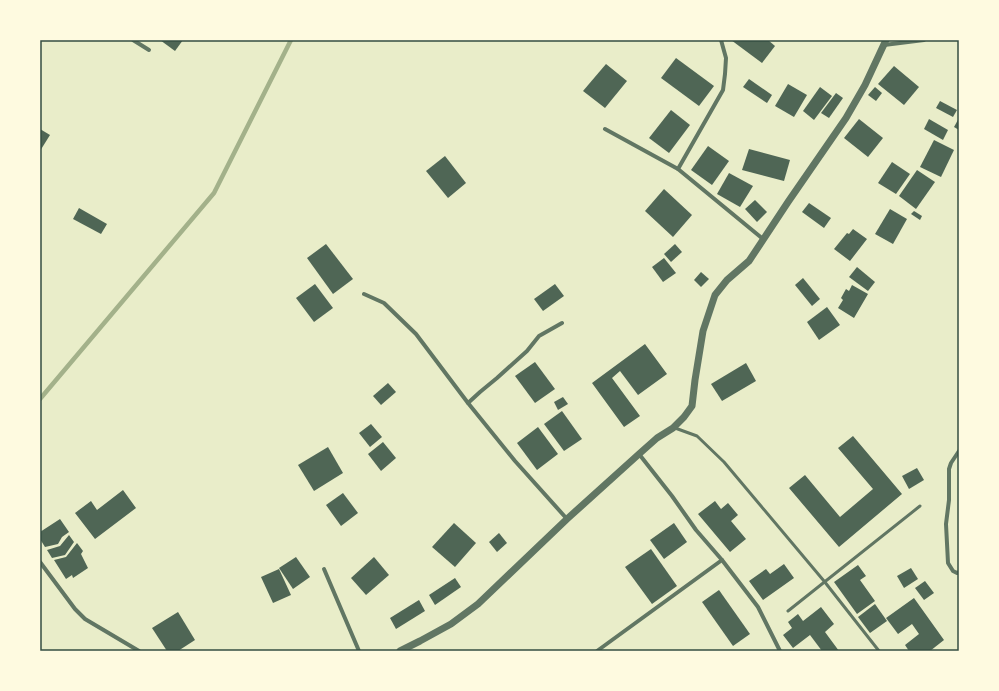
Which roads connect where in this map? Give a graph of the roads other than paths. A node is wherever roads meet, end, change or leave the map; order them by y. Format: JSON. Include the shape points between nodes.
{"nodes":[{"id":1,"x":133,"y":40,"type":"edge"},
{"id":2,"x":721,"y":40,"type":"edge"},
{"id":3,"x":924,"y":40,"type":"edge"},
{"id":4,"x":885,"y":43,"type":"edge"},
{"id":5,"x":149,"y":50,"type":"dead end"},
{"id":6,"x":605,"y":129,"type":"dead end"},
{"id":7,"x":678,"y":169,"type":"junction"},
{"id":8,"x":763,"y":239,"type":"junction"},
{"id":9,"x":364,"y":294,"type":"dead end"},
{"id":10,"x":562,"y":323,"type":"dead end"},
{"id":11,"x":468,"y":403,"type":"junction"},
{"id":12,"x":673,"y":428,"type":"junction"},
{"id":13,"x":959,"y":451,"type":"edge"},
{"id":14,"x":639,"y":454,"type":"junction"},
{"id":15,"x":920,"y":506,"type":"dead end"},
{"id":16,"x":567,"y":519,"type":"junction"},
{"id":17,"x":722,"y":560,"type":"junction"},
{"id":18,"x":40,"y":562,"type":"edge"},
{"id":19,"x":324,"y":569,"type":"dead end"},
{"id":20,"x":959,"y":572,"type":"edge"},
{"id":21,"x":824,"y":581,"type":"junction"},
{"id":22,"x":788,"y":611,"type":"dead end"},
{"id":23,"x":139,"y":651,"type":"edge"},
{"id":24,"x":359,"y":651,"type":"edge"},
{"id":25,"x":400,"y":651,"type":"edge"},
{"id":26,"x":597,"y":651,"type":"edge"},
{"id":27,"x":780,"y":651,"type":"edge"},
{"id":28,"x":879,"y":651,"type":"edge"}],
"edges":[{"from":1,"to":5,"type":"street"},
{"from":2,"to":7,"type":"street","via":[[726,58],[723,90]]},
{"from":3,"to":4,"type":"street"},
{"from":4,"to":8,"type":"street","via":[[846,118]]},
{"from":6,"to":7,"type":"street"},
{"from":7,"to":8,"type":"street"},
{"from":8,"to":12,"type":"street","via":[[749,261],[727,280],[715,295],[703,331],[692,406]]},
{"from":9,"to":11,"type":"street","via":[[384,303],[416,334]]},
{"from":10,"to":11,"type":"street","via":[[539,336],[527,351]]},
{"from":11,"to":16,"type":"street","via":[[514,461]]},
{"from":12,"to":14,"type":"street"},
{"from":12,"to":21,"type":"lane","via":[[697,436],[724,462]]},
{"from":13,"to":20,"type":"street","via":[[949,469],[946,524],[948,563],[952,571]]},
{"from":14,"to":16,"type":"street"},
{"from":14,"to":17,"type":"street"},
{"from":15,"to":21,"type":"lane"},
{"from":16,"to":25,"type":"street","via":[[478,604],[451,624]]},
{"from":17,"to":26,"type":"street"},
{"from":17,"to":27,"type":"street","via":[[758,607]]},
{"from":18,"to":23,"type":"street","via":[[85,619]]},
{"from":19,"to":24,"type":"street"},
{"from":21,"to":22,"type":"lane"},
{"from":21,"to":28,"type":"lane"}]}
